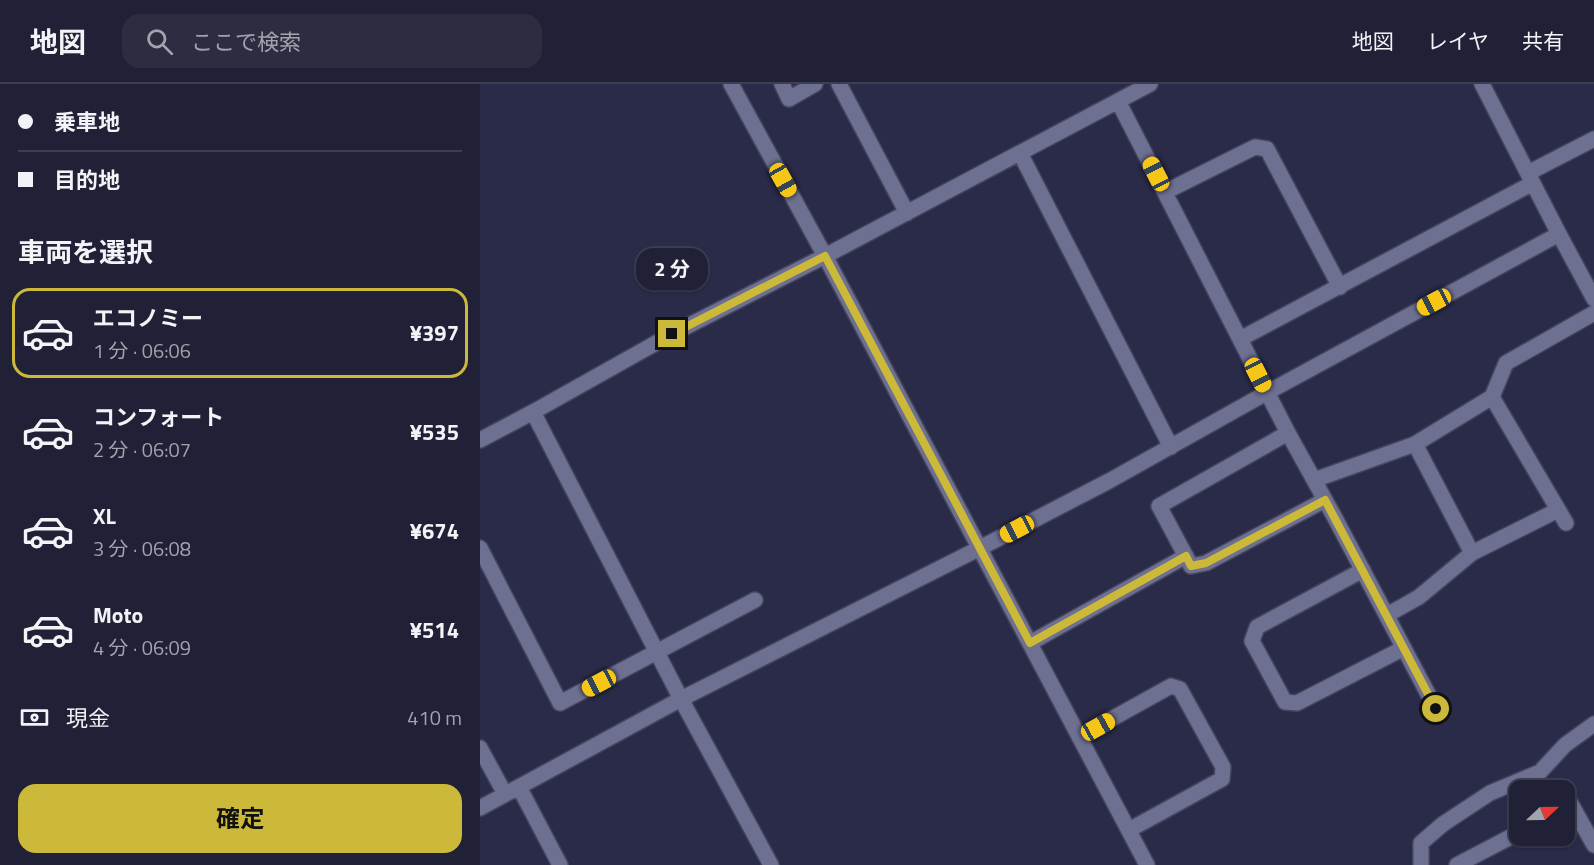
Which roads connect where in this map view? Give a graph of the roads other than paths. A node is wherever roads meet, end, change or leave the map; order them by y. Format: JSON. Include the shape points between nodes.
{"nodes":[{"id":1,"x":731,"y":84,"type":"edge"},
{"id":2,"x":782,"y":84,"type":"edge"},
{"id":3,"x":815,"y":84,"type":"edge"},
{"id":4,"x":839,"y":84,"type":"edge"},
{"id":5,"x":1149,"y":84,"type":"edge"},
{"id":6,"x":1482,"y":84,"type":"edge"},
{"id":7,"x":1118,"y":100,"type":"junction"},
{"id":8,"x":1594,"y":139,"type":"edge"},
{"id":9,"x":1020,"y":153,"type":"junction"},
{"id":10,"x":1530,"y":178,"type":"junction"},
{"id":11,"x":1165,"y":192,"type":"junction"},
{"id":12,"x":907,"y":213,"type":"junction"},
{"id":13,"x":1559,"y":234,"type":"junction"},
{"id":14,"x":825,"y":256,"type":"junction"},
{"id":15,"x":1340,"y":287,"type":"junction"},
{"id":16,"x":1594,"y":299,"type":"edge"},
{"id":17,"x":1594,"y":313,"type":"edge"},
{"id":18,"x":1240,"y":339,"type":"junction"},
{"id":19,"x":1268,"y":393,"type":"junction"},
{"id":20,"x":1491,"y":397,"type":"junction"},
{"id":21,"x":533,"y":412,"type":"junction"},
{"id":22,"x":1288,"y":433,"type":"junction"},
{"id":23,"x":480,"y":440,"type":"edge"},
{"id":24,"x":1415,"y":444,"type":"junction"},
{"id":25,"x":1171,"y":447,"type":"junction"},
{"id":26,"x":1314,"y":480,"type":"junction"},
{"id":27,"x":1325,"y":500,"type":"junction"},
{"id":28,"x":480,"y":548,"type":"edge"},
{"id":29,"x":980,"y":548,"type":"junction"},
{"id":30,"x":1472,"y":553,"type":"junction"},
{"id":31,"x":1186,"y":556,"type":"junction"},
{"id":32,"x":1363,"y":570,"type":"junction"},
{"id":33,"x":755,"y":600,"type":"dead end"},
{"id":34,"x":1387,"y":615,"type":"junction"},
{"id":35,"x":1030,"y":643,"type":"junction"},
{"id":36,"x":1404,"y":648,"type":"junction"},
{"id":37,"x":657,"y":652,"type":"junction"},
{"id":38,"x":681,"y":699,"type":"junction"},
{"id":39,"x":1436,"y":709,"type":"dead end"},
{"id":40,"x":1594,"y":724,"type":"edge"},
{"id":41,"x":1079,"y":737,"type":"junction"},
{"id":42,"x":480,"y":747,"type":"edge"},
{"id":43,"x":512,"y":790,"type":"junction"},
{"id":44,"x":480,"y":808,"type":"edge"},
{"id":45,"x":1575,"y":811,"type":"edge"},
{"id":46,"x":1129,"y":830,"type":"junction"},
{"id":47,"x":1509,"y":838,"type":"edge"},
{"id":48,"x":1594,"y":845,"type":"edge"},
{"id":49,"x":560,"y":865,"type":"edge"},
{"id":50,"x":771,"y":865,"type":"edge"},
{"id":51,"x":1147,"y":865,"type":"edge"},
{"id":52,"x":1421,"y":865,"type":"edge"},
{"id":53,"x":1457,"y":865,"type":"edge"}],
"edges":[{"from":1,"to":14,"type":"street"},
{"from":2,"to":3,"type":"street","via":[[789,99]]},
{"from":4,"to":12,"type":"street"},
{"from":5,"to":7,"type":"street"},
{"from":6,"to":10,"type":"street"},
{"from":7,"to":9,"type":"street"},
{"from":7,"to":11,"type":"street"},
{"from":8,"to":10,"type":"street"},
{"from":9,"to":12,"type":"street"},
{"from":9,"to":25,"type":"street"},
{"from":10,"to":13,"type":"street"},
{"from":10,"to":15,"type":"street"},
{"from":11,"to":15,"type":"street","via":[[1255,147],[1267,150]]},
{"from":11,"to":18,"type":"street"},
{"from":12,"to":14,"type":"street"},
{"from":13,"to":16,"type":"street"},
{"from":13,"to":19,"type":"street"},
{"from":14,"to":21,"type":"street","via":[[672,334]]},
{"from":14,"to":29,"type":"street"},
{"from":15,"to":18,"type":"street"},
{"from":17,"to":20,"type":"street","via":[[1506,363]]},
{"from":18,"to":19,"type":"street"},
{"from":19,"to":22,"type":"street"},
{"from":19,"to":25,"type":"street"},
{"from":20,"to":24,"type":"street"},
{"from":20,"to":30,"type":"street","via":[[1562,516]]},
{"from":21,"to":23,"type":"street"},
{"from":21,"to":37,"type":"street"},
{"from":22,"to":26,"type":"street"},
{"from":22,"to":31,"type":"street","via":[[1159,506]]},
{"from":24,"to":26,"type":"street"},
{"from":24,"to":30,"type":"street"},
{"from":25,"to":29,"type":"street"},
{"from":26,"to":27,"type":"street"},
{"from":27,"to":31,"type":"street","via":[[1206,563],[1191,566]]},
{"from":27,"to":32,"type":"street"},
{"from":28,"to":37,"type":"street","via":[[560,704]]},
{"from":29,"to":35,"type":"street"},
{"from":29,"to":38,"type":"street"},
{"from":30,"to":34,"type":"street","via":[[1419,597]]},
{"from":31,"to":35,"type":"street"},
{"from":32,"to":34,"type":"street"},
{"from":32,"to":36,"type":"street","via":[[1257,627],[1252,641],[1285,702],[1297,703]]},
{"from":33,"to":37,"type":"street"},
{"from":34,"to":36,"type":"street"},
{"from":35,"to":41,"type":"street"},
{"from":36,"to":39,"type":"street"},
{"from":37,"to":38,"type":"street"},
{"from":38,"to":43,"type":"street"},
{"from":38,"to":50,"type":"street"},
{"from":40,"to":52,"type":"street","via":[[1565,745],[1540,772],[1490,793],[1443,824],[1421,843]]},
{"from":41,"to":46,"type":"street"},
{"from":41,"to":46,"type":"street","via":[[1171,686],[1180,689],[1223,767],[1222,779]]},
{"from":42,"to":43,"type":"street"},
{"from":43,"to":44,"type":"street"},
{"from":43,"to":49,"type":"street"},
{"from":45,"to":48,"type":"street"},
{"from":46,"to":51,"type":"street"},
{"from":47,"to":53,"type":"street"}]}
